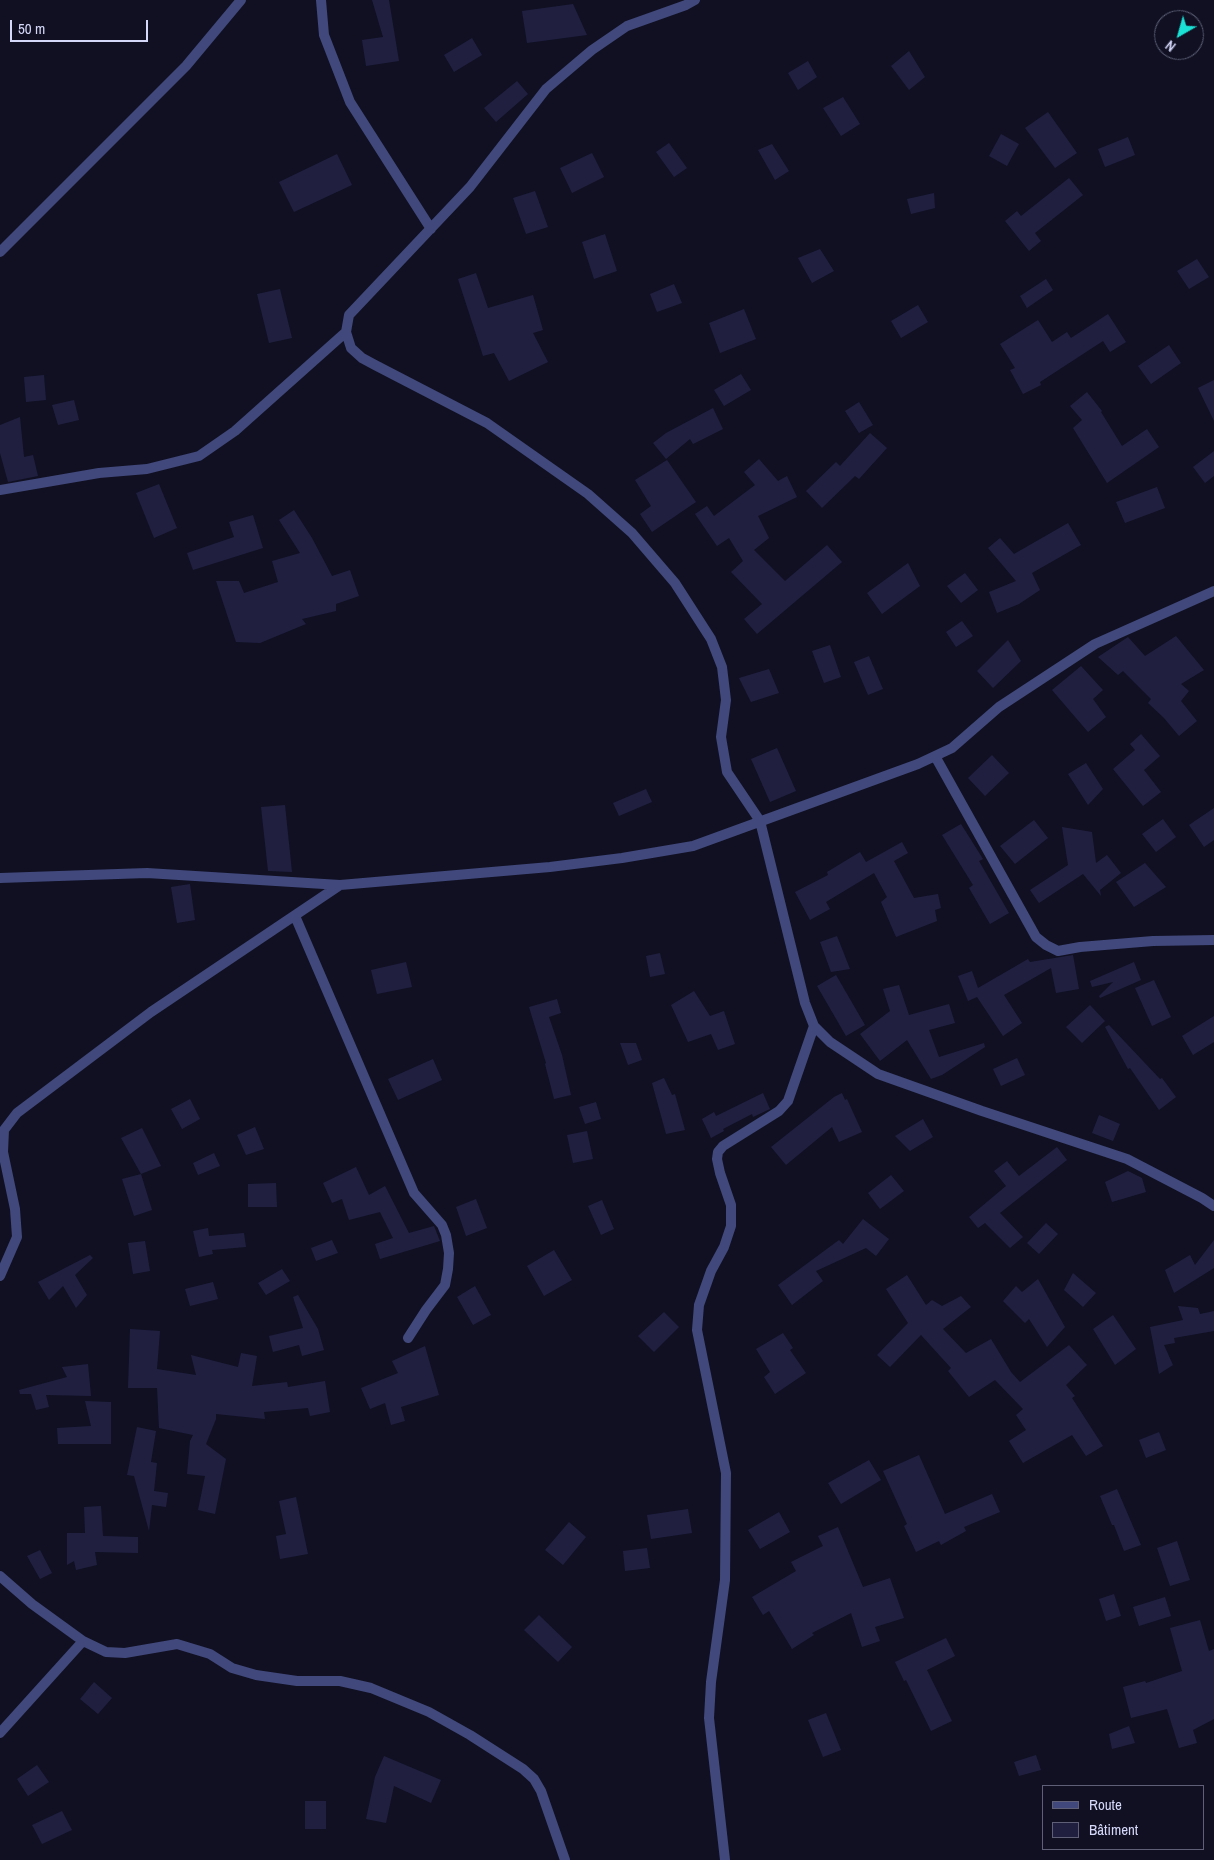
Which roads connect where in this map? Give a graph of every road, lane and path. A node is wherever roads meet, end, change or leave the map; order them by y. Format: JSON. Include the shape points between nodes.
{"nodes":[{"id":1,"x":241,"y":0,"type":"edge"},
{"id":2,"x":321,"y":0,"type":"edge"},
{"id":3,"x":694,"y":0,"type":"edge"},
{"id":4,"x":431,"y":229,"type":"junction"},
{"id":5,"x":0,"y":252,"type":"edge"},
{"id":6,"x":346,"y":332,"type":"junction"},
{"id":7,"x":0,"y":490,"type":"edge"},
{"id":8,"x":1214,"y":591,"type":"edge"},
{"id":9,"x":935,"y":756,"type":"junction"},
{"id":10,"x":760,"y":822,"type":"junction"},
{"id":11,"x":0,"y":878,"type":"edge"},
{"id":12,"x":340,"y":885,"type":"junction"},
{"id":13,"x":294,"y":916,"type":"junction"},
{"id":14,"x":1214,"y":940,"type":"edge"},
{"id":15,"x":814,"y":1026,"type":"junction"},
{"id":16,"x":1214,"y":1206,"type":"edge"},
{"id":17,"x":0,"y":1276,"type":"edge"},
{"id":18,"x":408,"y":1338,"type":"dead end"},
{"id":19,"x":0,"y":1576,"type":"edge"},
{"id":20,"x":83,"y":1641,"type":"junction"},
{"id":21,"x":0,"y":1733,"type":"edge"},
{"id":22,"x":565,"y":1860,"type":"edge"},
{"id":23,"x":725,"y":1860,"type":"edge"}],
"edges":[{"from":1,"to":5,"type":"street","via":[[186,66]]},
{"from":2,"to":4,"type":"street","via":[[324,35],[350,102]]},
{"from":3,"to":4,"type":"street","via":[[628,26],[592,50],[546,89],[470,188]]},
{"from":4,"to":6,"type":"street","via":[[350,314]]},
{"from":6,"to":7,"type":"street","via":[[235,431],[200,456],[147,469],[99,473]]},
{"from":6,"to":10,"type":"street","via":[[350,348],[362,358],[488,424],[588,494],[632,533],[675,583],[711,639],[722,667],[726,700],[721,737],[728,772]]},
{"from":8,"to":9,"type":"street","via":[[1095,644],[999,707],[952,748]]},
{"from":9,"to":10,"type":"street"},
{"from":9,"to":14,"type":"street","via":[[1036,936],[1046,945],[1058,951],[1080,946]]},
{"from":10,"to":12,"type":"street","via":[[693,846],[622,858]]},
{"from":10,"to":15,"type":"street","via":[[804,1003]]},
{"from":11,"to":12,"type":"street","via":[[147,873]]},
{"from":12,"to":13,"type":"street"},
{"from":13,"to":17,"type":"street","via":[[151,1012],[17,1113],[4,1130],[3,1152],[17,1237]]},
{"from":13,"to":18,"type":"street","via":[[414,1193],[442,1225],[446,1235],[448,1268],[445,1284]]},
{"from":15,"to":16,"type":"street","via":[[830,1042],[878,1074],[1127,1159]]},
{"from":15,"to":23,"type":"street","via":[[788,1101],[779,1111],[718,1152],[720,1173],[731,1205],[731,1226],[699,1305],[697,1330],[726,1472],[725,1580],[709,1718]]},
{"from":19,"to":20,"type":"street"},
{"from":20,"to":21,"type":"street"},
{"from":20,"to":22,"type":"street","via":[[106,1652],[126,1653],[177,1644],[210,1654],[232,1668],[256,1675],[340,1681],[371,1688],[429,1712],[470,1735],[534,1779]]}]}
